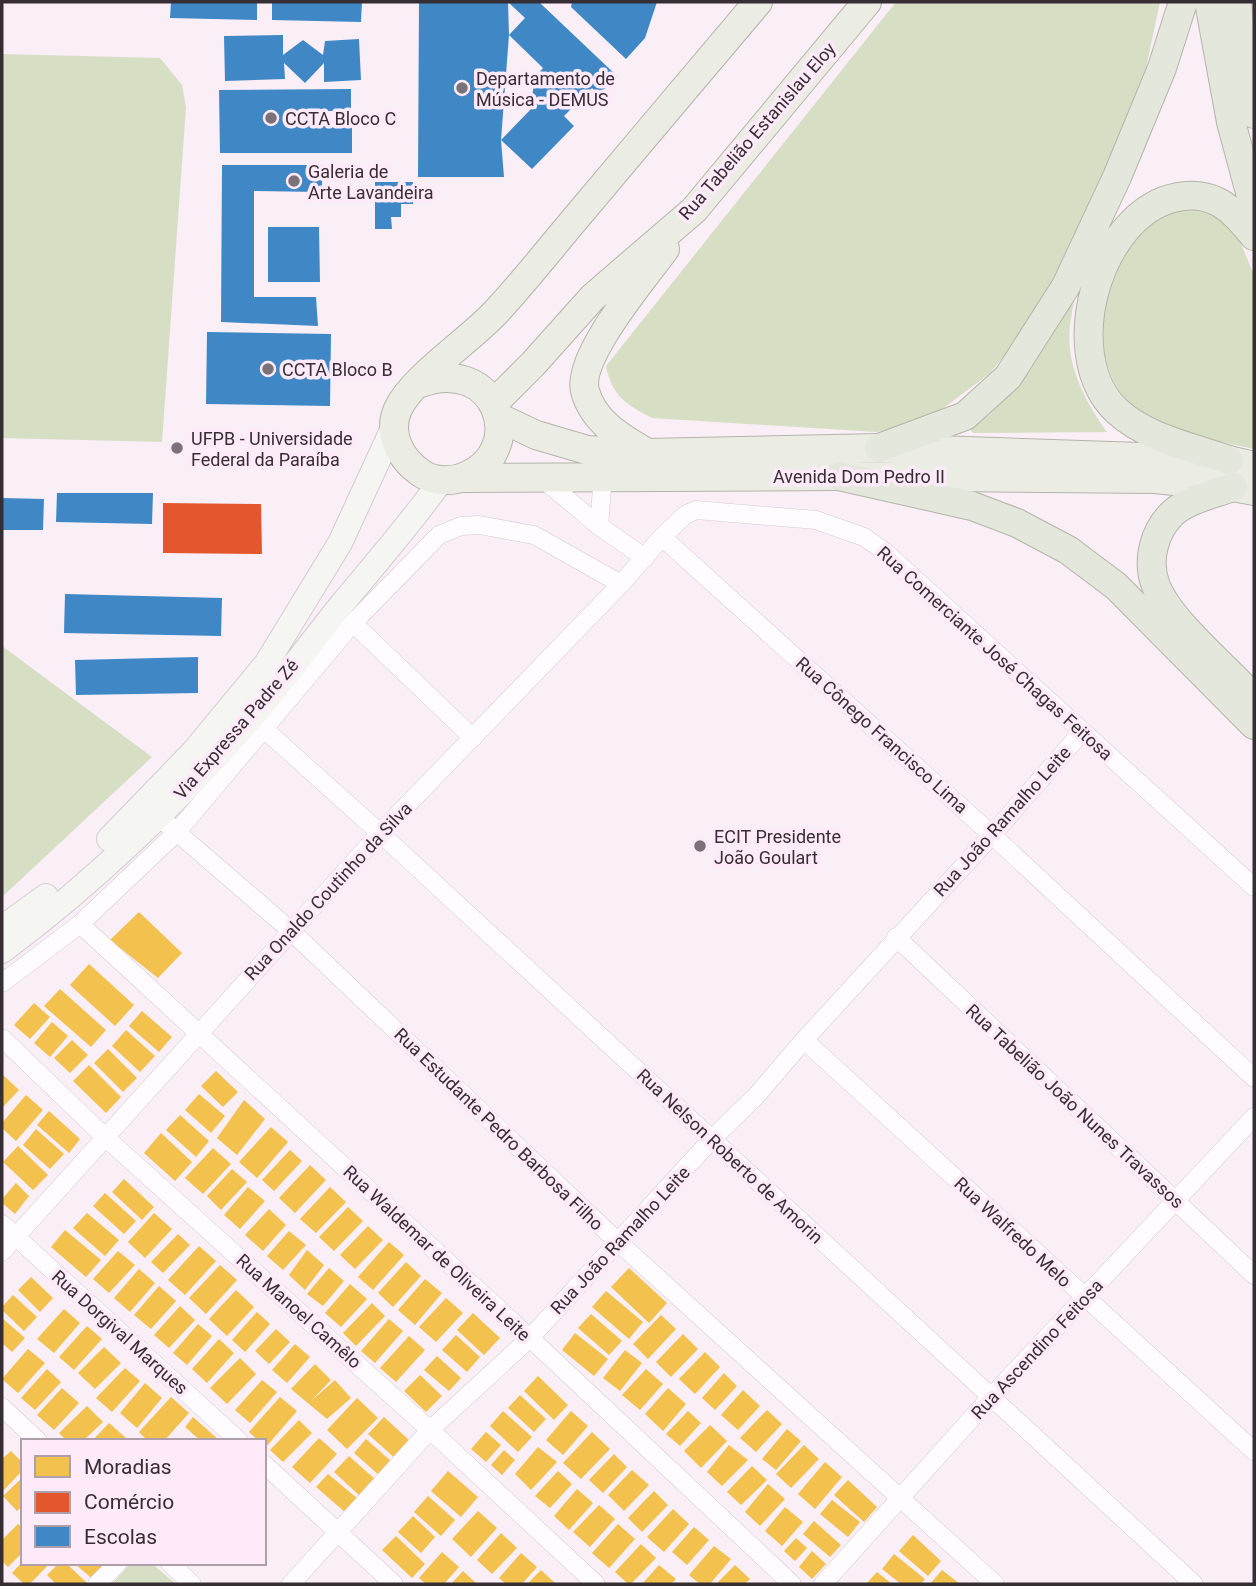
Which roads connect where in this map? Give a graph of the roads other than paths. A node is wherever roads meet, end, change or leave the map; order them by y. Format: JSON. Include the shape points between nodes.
{"nodes":[{"id":1,"x":758,"y":2,"type":"edge"},
{"id":2,"x":867,"y":2,"type":"edge"},
{"id":3,"x":1183,"y":2,"type":"edge"},
{"id":4,"x":1209,"y":2,"type":"edge"},
{"id":5,"x":1237,"y":2,"type":"edge"},
{"id":6,"x":1242,"y":56,"type":"junction"},
{"id":7,"x":1254,"y":83,"type":"edge"},
{"id":8,"x":1254,"y":114,"type":"edge"},
{"id":9,"x":1254,"y":207,"type":"edge"},
{"id":10,"x":694,"y":210,"type":"junction"},
{"id":11,"x":1254,"y":236,"type":"edge"},
{"id":12,"x":418,"y":384,"type":"junction"},
{"id":13,"x":495,"y":410,"type":"junction"},
{"id":14,"x":393,"y":429,"type":"junction"},
{"id":15,"x":879,"y":449,"type":"junction"},
{"id":16,"x":646,"y":453,"type":"junction"},
{"id":17,"x":603,"y":476,"type":"junction"},
{"id":18,"x":839,"y":476,"type":"junction"},
{"id":19,"x":1242,"y":476,"type":"edge"},
{"id":20,"x":542,"y":478,"type":"junction"},
{"id":21,"x":452,"y":479,"type":"junction"},
{"id":22,"x":599,"y":526,"type":"junction"},
{"id":23,"x":662,"y":537,"type":"junction"},
{"id":24,"x":645,"y":558,"type":"junction"},
{"id":25,"x":621,"y":584,"type":"junction"},
{"id":26,"x":353,"y":622,"type":"junction"},
{"id":27,"x":1254,"y":698,"type":"edge"},
{"id":28,"x":1254,"y":725,"type":"edge"},
{"id":29,"x":264,"y":729,"type":"junction"},
{"id":30,"x":1082,"y":732,"type":"junction"},
{"id":31,"x":473,"y":738,"type":"junction"},
{"id":32,"x":158,"y":816,"type":"junction"},
{"id":33,"x":380,"y":833,"type":"junction"},
{"id":34,"x":176,"y":834,"type":"junction"},
{"id":35,"x":992,"y":835,"type":"junction"},
{"id":36,"x":1254,"y":887,"type":"edge"},
{"id":37,"x":80,"y":924,"type":"junction"},
{"id":38,"x":2,"y":928,"type":"edge"},
{"id":39,"x":290,"y":930,"type":"junction"},
{"id":40,"x":896,"y":937,"type":"junction"},
{"id":41,"x":2,"y":951,"type":"edge"},
{"id":42,"x":2,"y":983,"type":"edge"},
{"id":43,"x":197,"y":1034,"type":"junction"},
{"id":44,"x":2,"y":1038,"type":"edge"},
{"id":45,"x":804,"y":1040,"type":"junction"},
{"id":46,"x":1254,"y":1078,"type":"edge"},
{"id":47,"x":1254,"y":1116,"type":"edge"},
{"id":48,"x":106,"y":1138,"type":"junction"},
{"id":49,"x":712,"y":1139,"type":"junction"},
{"id":50,"x":1177,"y":1202,"type":"junction"},
{"id":51,"x":2,"y":1224,"type":"edge"},
{"id":52,"x":15,"y":1237,"type":"junction"},
{"id":53,"x":617,"y":1241,"type":"junction"},
{"id":54,"x":2,"y":1252,"type":"edge"},
{"id":55,"x":1254,"y":1275,"type":"edge"},
{"id":56,"x":1085,"y":1298,"type":"junction"},
{"id":57,"x":530,"y":1338,"type":"junction"},
{"id":58,"x":990,"y":1398,"type":"junction"},
{"id":59,"x":2,"y":1407,"type":"edge"},
{"id":60,"x":430,"y":1430,"type":"junction"},
{"id":61,"x":36,"y":1439,"type":"edge"},
{"id":62,"x":237,"y":1439,"type":"edge"},
{"id":63,"x":1254,"y":1451,"type":"edge"},
{"id":64,"x":266,"y":1466,"type":"edge"},
{"id":65,"x":902,"y":1498,"type":"junction"},
{"id":66,"x":339,"y":1532,"type":"junction"},
{"id":67,"x":116,"y":1565,"type":"edge"},
{"id":68,"x":172,"y":1565,"type":"edge"},
{"id":69,"x":97,"y":1584,"type":"edge"},
{"id":70,"x":192,"y":1584,"type":"edge"},
{"id":71,"x":291,"y":1584,"type":"edge"},
{"id":72,"x":394,"y":1584,"type":"edge"},
{"id":73,"x":596,"y":1584,"type":"edge"},
{"id":74,"x":792,"y":1584,"type":"edge"},
{"id":75,"x":823,"y":1584,"type":"edge"},
{"id":76,"x":995,"y":1584,"type":"edge"},
{"id":77,"x":1194,"y":1584,"type":"edge"}],
"edges":[{"from":1,"to":12,"type":"main road","via":[[494,314]]},
{"from":2,"to":10,"type":"main road","name":"Rua Tabelião Estanislau Eloy"},
{"from":3,"to":15,"type":"highway","via":[[1162,68],[1066,286],[1008,377],[965,416]]},
{"from":4,"to":9,"type":"highway","via":[[1231,122]]},
{"from":5,"to":6,"type":"highway"},
{"from":6,"to":7,"type":"highway"},
{"from":6,"to":8,"type":"highway"},
{"from":10,"to":13,"type":"main road","name":"Rua Tabelião Estanislau Eloy","via":[[593,297]]},
{"from":10,"to":16,"type":"main road","via":[[603,334],[584,379],[594,411],[608,427]]},
{"from":11,"to":19,"type":"highway","via":[[1242,220],[1212,199],[1184,196],[1162,200],[1133,220],[1108,257],[1088,323],[1096,378],[1117,411]]},
{"from":12,"to":13,"type":"main road","via":[[434,377],[467,380],[481,389]]},
{"from":12,"to":14,"type":"main road","via":[[405,396]]},
{"from":13,"to":16,"type":"main road","name":"Avenida Dom Pedro II","via":[[561,444]]},
{"from":13,"to":21,"type":"main road","via":[[499,436],[493,454],[481,468]]},
{"from":14,"to":21,"type":"main road","via":[[408,464],[424,475]]},
{"from":14,"to":38,"type":"main road","name":"Via Expressa Padre Zé","via":[[340,543],[266,664],[137,812],[57,888]]},
{"from":15,"to":16,"type":"main road","name":"Avenida Dom Pedro II"},
{"from":15,"to":19,"type":"main road","name":"Avenida Dom Pedro II"},
{"from":17,"to":18,"type":"main road","name":"Avenida Dom Pedro II"},
{"from":17,"to":20,"type":"main road","name":"Avenida Dom Pedro II"},
{"from":17,"to":22,"type":"street"},
{"from":18,"to":19,"type":"main road","name":"Avenida Dom Pedro II"},
{"from":18,"to":28,"type":"highway","via":[[972,506],[1068,550],[1116,586]]},
{"from":19,"to":27,"type":"highway","via":[[1175,511],[1151,553],[1155,585],[1176,617]]},
{"from":20,"to":21,"type":"main road","name":"Avenida Dom Pedro II"},
{"from":20,"to":22,"type":"street"},
{"from":21,"to":32,"type":"main road","name":"Via Expressa Padre Zé","via":[[252,716]]},
{"from":22,"to":24,"type":"street"},
{"from":23,"to":24,"type":"street","name":"Rua Onaldo Coutinho da Silva"},
{"from":23,"to":30,"type":"street","name":"Rua Comerciante José Chagas Feitosa","via":[[690,512],[706,509],[816,520],[864,537]]},
{"from":23,"to":35,"type":"street","name":"Rua Cônego Francisco Lima"},
{"from":24,"to":25,"type":"street","name":"Rua Onaldo Coutinho da Silva"},
{"from":25,"to":26,"type":"street","via":[[534,535],[461,526],[430,542]]},
{"from":25,"to":31,"type":"street","name":"Rua Onaldo Coutinho da Silva"},
{"from":26,"to":29,"type":"street"},
{"from":26,"to":31,"type":"street"},
{"from":29,"to":33,"type":"street","name":"Rua Nelson Roberto de Amorin"},
{"from":29,"to":34,"type":"street"},
{"from":30,"to":35,"type":"street","name":"Rua João Ramalho Leite"},
{"from":30,"to":36,"type":"street","name":"Rua Comerciante José Chagas Feitosa"},
{"from":31,"to":33,"type":"street","name":"Rua Onaldo Coutinho da Silva"},
{"from":32,"to":34,"type":"street","name":"Rua Estudante Pedro Barbosa Filho"},
{"from":32,"to":41,"type":"main road","name":"Via Expressa Padre Zé"},
{"from":33,"to":39,"type":"street","name":"Rua Onaldo Coutinho da Silva"},
{"from":33,"to":49,"type":"street","name":"Rua Nelson Roberto de Amorin"},
{"from":34,"to":37,"type":"street"},
{"from":34,"to":39,"type":"street","name":"Rua Estudante Pedro Barbosa Filho"},
{"from":35,"to":40,"type":"street","name":"Rua João Ramalho Leite"},
{"from":35,"to":46,"type":"street","name":"Rua Cônego Francisco Lima"},
{"from":37,"to":42,"type":"street"},
{"from":37,"to":43,"type":"street","name":"Rua Waldemar de Oliveira Leite"},
{"from":39,"to":43,"type":"street","name":"Rua Onaldo Coutinho da Silva"},
{"from":39,"to":53,"type":"street","name":"Rua Estudante Pedro Barbosa Filho"},
{"from":40,"to":45,"type":"street","name":"Rua João Ramalho Leite"},
{"from":40,"to":50,"type":"street","name":"Rua Tabelião João Nunes Travassos"},
{"from":43,"to":48,"type":"street","name":"Rua Onaldo Coutinho da Silva"},
{"from":43,"to":57,"type":"street","name":"Rua Waldemar de Oliveira Leite"},
{"from":44,"to":48,"type":"street","name":"Rua Manoel Camêlo"},
{"from":45,"to":49,"type":"street","name":"Rua João Ramalho Leite"},
{"from":45,"to":56,"type":"street","name":"Rua Walfredo Melo"},
{"from":47,"to":50,"type":"street","name":"Rua Ascendino Feitosa"},
{"from":48,"to":52,"type":"street","name":"Rua Onaldo Coutinho da Silva"},
{"from":48,"to":60,"type":"street","name":"Rua Manoel Camêlo"},
{"from":49,"to":53,"type":"street","name":"Rua João Ramalho Leite"},
{"from":49,"to":58,"type":"street","name":"Rua Nelson Roberto de Amorin"},
{"from":50,"to":55,"type":"street","name":"Rua Tabelião João Nunes Travassos"},
{"from":50,"to":56,"type":"street","name":"Rua Ascendino Feitosa"},
{"from":51,"to":52,"type":"street","name":"Rua Dorgival Marques"},
{"from":52,"to":54,"type":"street","name":"Rua Onaldo Coutinho da Silva"},
{"from":52,"to":62,"type":"street","name":"Rua Dorgival Marques"},
{"from":53,"to":57,"type":"street","name":"Rua João Ramalho Leite"},
{"from":53,"to":65,"type":"street","name":"Rua Estudante Pedro Barbosa Filho"},
{"from":56,"to":58,"type":"street","name":"Rua Ascendino Feitosa"},
{"from":56,"to":63,"type":"street","name":"Rua Walfredo Melo"},
{"from":57,"to":60,"type":"street","name":"Rua João Ramalho Leite"},
{"from":57,"to":74,"type":"street","name":"Rua Waldemar de Oliveira Leite"},
{"from":58,"to":65,"type":"street","name":"Rua Ascendino Feitosa"},
{"from":58,"to":77,"type":"street","name":"Rua Nelson Roberto de Amorin"},
{"from":59,"to":61,"type":"street"},
{"from":60,"to":66,"type":"street","name":"Rua João Ramalho Leite"},
{"from":60,"to":73,"type":"street","name":"Rua Manoel Camêlo"},
{"from":64,"to":66,"type":"street"},
{"from":65,"to":75,"type":"street","name":"Rua Ascendino Feitosa"},
{"from":65,"to":76,"type":"street","name":"Rua Estudante Pedro Barbosa Filho"},
{"from":66,"to":71,"type":"street","name":"Rua João Ramalho Leite"},
{"from":66,"to":72,"type":"street"},
{"from":67,"to":69,"type":"street"},
{"from":68,"to":70,"type":"street"}]}
